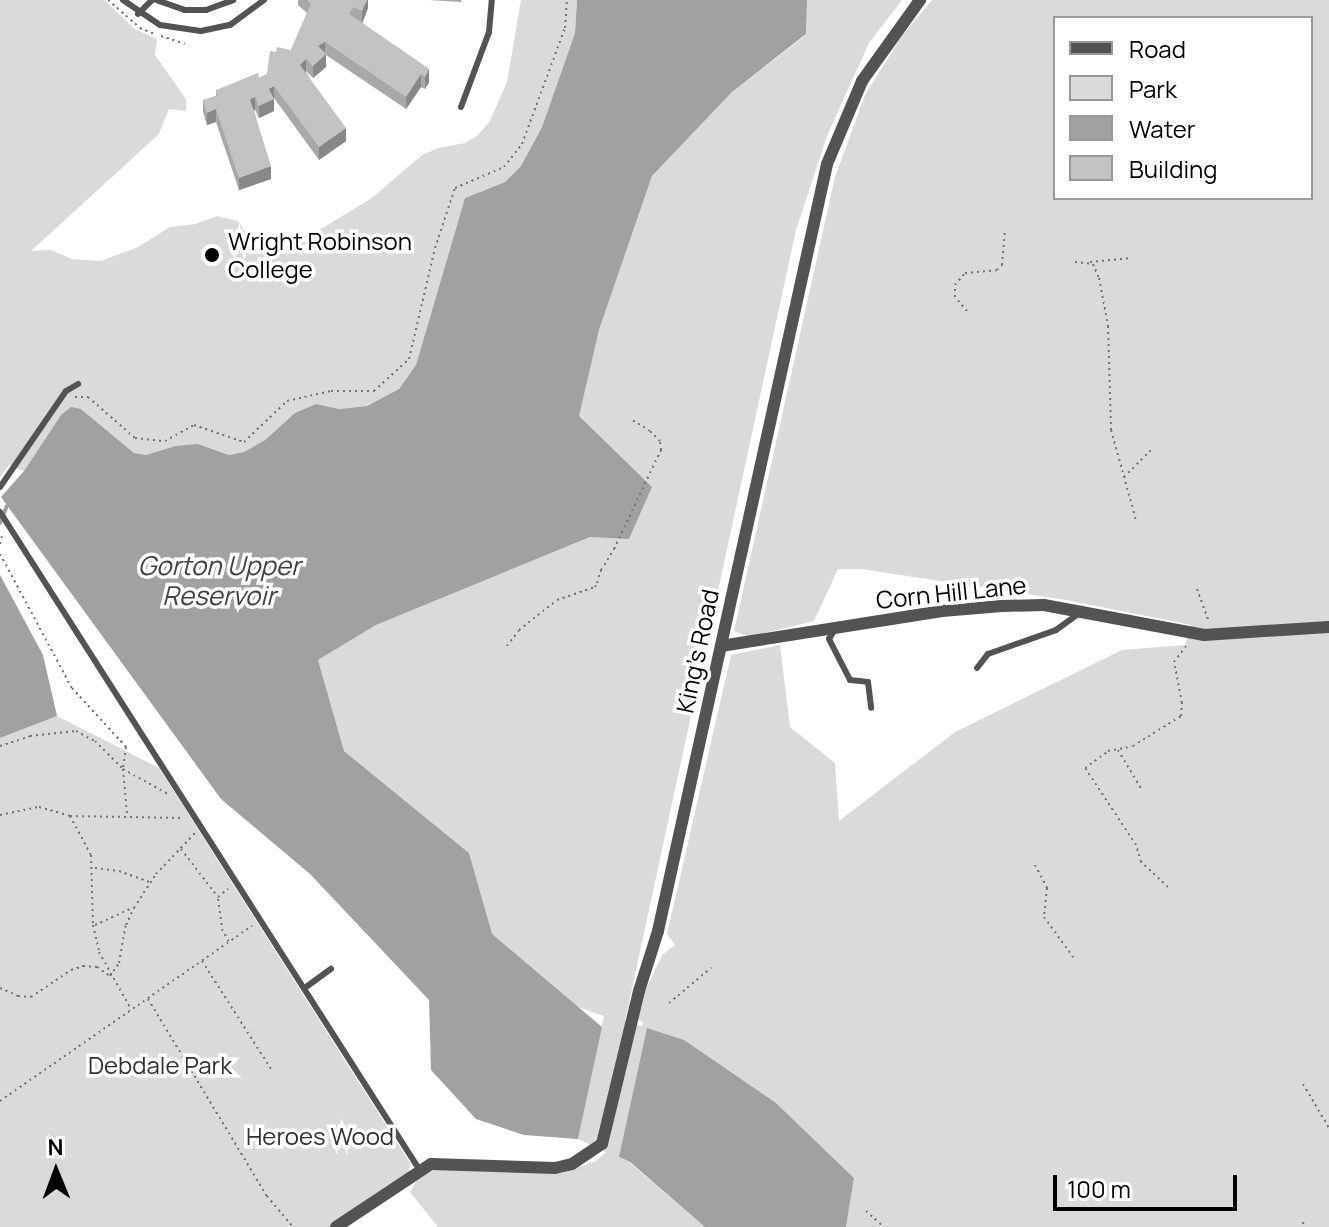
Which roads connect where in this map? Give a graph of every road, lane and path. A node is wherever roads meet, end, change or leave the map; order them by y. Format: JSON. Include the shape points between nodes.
{"nodes":[{"id":1,"x":123,"y":0,"type":"edge"},
{"id":2,"x":154,"y":0,"type":"edge"},
{"id":3,"x":233,"y":0,"type":"edge"},
{"id":4,"x":264,"y":0,"type":"edge"},
{"id":5,"x":492,"y":0,"type":"edge"},
{"id":6,"x":567,"y":0,"type":"edge"},
{"id":7,"x":920,"y":0,"type":"edge"},
{"id":8,"x":138,"y":14,"type":"junction"},
{"id":9,"x":461,"y":107,"type":"dead end"},
{"id":10,"x":1005,"y":240,"type":"dead end"},
{"id":11,"x":1132,"y":258,"type":"dead end"},
{"id":12,"x":1103,"y":260,"type":"junction"},
{"id":13,"x":1075,"y":262,"type":"dead end"},
{"id":14,"x":1089,"y":262,"type":"junction"},
{"id":15,"x":1097,"y":272,"type":"junction"},
{"id":16,"x":967,"y":311,"type":"dead end"},
{"id":17,"x":78,"y":384,"type":"dead end"},
{"id":18,"x":62,"y":397,"type":"junction"},
{"id":19,"x":631,"y":419,"type":"dead end"},
{"id":20,"x":1151,"y":450,"type":"dead end"},
{"id":21,"x":1126,"y":476,"type":"junction"},
{"id":22,"x":0,"y":487,"type":"edge"},
{"id":23,"x":0,"y":512,"type":"edge"},
{"id":24,"x":1136,"y":520,"type":"dead end"},
{"id":25,"x":2,"y":535,"type":"edge"},
{"id":26,"x":0,"y":544,"type":"edge"},
{"id":27,"x":0,"y":554,"type":"edge"},
{"id":28,"x":1197,"y":589,"type":"dead end"},
{"id":29,"x":1082,"y":611,"type":"junction"},
{"id":30,"x":835,"y":627,"type":"junction"},
{"id":31,"x":1329,"y":627,"type":"edge"},
{"id":32,"x":1207,"y":635,"type":"junction"},
{"id":33,"x":507,"y":646,"type":"dead end"},
{"id":34,"x":721,"y":646,"type":"junction"},
{"id":35,"x":977,"y":668,"type":"dead end"},
{"id":36,"x":871,"y":708,"type":"dead end"},
{"id":37,"x":0,"y":746,"type":"edge"},
{"id":38,"x":1117,"y":749,"type":"junction"},
{"id":39,"x":123,"y":769,"type":"junction"},
{"id":40,"x":1142,"y":790,"type":"dead end"},
{"id":41,"x":170,"y":795,"type":"dead end"},
{"id":42,"x":178,"y":806,"type":"dead end"},
{"id":43,"x":127,"y":814,"type":"junction"},
{"id":44,"x":0,"y":815,"type":"edge"},
{"id":45,"x":70,"y":816,"type":"junction"},
{"id":46,"x":186,"y":818,"type":"junction"},
{"id":47,"x":200,"y":831,"type":"junction"},
{"id":48,"x":180,"y":848,"type":"junction"},
{"id":49,"x":1035,"y":865,"type":"dead end"},
{"id":50,"x":92,"y":868,"type":"junction"},
{"id":51,"x":151,"y":882,"type":"junction"},
{"id":52,"x":237,"y":882,"type":"junction"},
{"id":53,"x":1168,"y":887,"type":"dead end"},
{"id":54,"x":218,"y":897,"type":"junction"},
{"id":55,"x":134,"y":908,"type":"junction"},
{"id":56,"x":262,"y":919,"type":"junction"},
{"id":57,"x":93,"y":925,"type":"junction"},
{"id":58,"x":229,"y":942,"type":"junction"},
{"id":59,"x":201,"y":960,"type":"junction"},
{"id":60,"x":1076,"y":961,"type":"dead end"},
{"id":61,"x":711,"y":968,"type":"dead end"},
{"id":62,"x":331,"y":969,"type":"dead end"},
{"id":63,"x":110,"y":976,"type":"junction"},
{"id":64,"x":306,"y":987,"type":"junction"},
{"id":65,"x":0,"y":988,"type":"edge"},
{"id":66,"x":148,"y":998,"type":"junction"},
{"id":67,"x":674,"y":1000,"type":"dead end"},
{"id":68,"x":131,"y":1010,"type":"junction"},
{"id":69,"x":271,"y":1069,"type":"dead end"},
{"id":70,"x":1303,"y":1084,"type":"dead end"},
{"id":71,"x":0,"y":1101,"type":"edge"},
{"id":72,"x":1329,"y":1128,"type":"edge"},
{"id":73,"x":419,"y":1169,"type":"junction"},
{"id":74,"x":866,"y":1211,"type":"dead end"},
{"id":75,"x":1303,"y":1222,"type":"dead end"},
{"id":76,"x":293,"y":1227,"type":"edge"},
{"id":77,"x":336,"y":1227,"type":"edge"},
{"id":78,"x":884,"y":1227,"type":"edge"},
{"id":79,"x":1304,"y":1227,"type":"edge"}],
"edges":[{"from":1,"to":8,"type":"lane"},
{"from":2,"to":3,"type":"lane","via":[[206,10]]},
{"from":2,"to":8,"type":"lane"},
{"from":4,"to":8,"type":"lane","via":[[230,25],[201,31],[160,25]]},
{"from":5,"to":9,"type":"lane","via":[[489,32]]},
{"from":6,"to":18,"type":"path","via":[[565,28],[522,144],[504,167],[455,188],[409,359],[374,391],[331,391],[287,401],[244,442],[194,425],[165,441],[135,438],[88,397]]},
{"from":7,"to":34,"type":"street","name":"King's Road","via":[[862,81],[827,164]]},
{"from":10,"to":16,"type":"path","via":[[997,270],[959,278],[955,297]]},
{"from":11,"to":12,"type":"path"},
{"from":12,"to":14,"type":"path"},
{"from":12,"to":15,"type":"path"},
{"from":13,"to":14,"type":"path"},
{"from":14,"to":15,"type":"path"},
{"from":15,"to":21,"type":"path","via":[[1108,326],[1110,421]]},
{"from":17,"to":18,"type":"lane"},
{"from":18,"to":22,"type":"lane"},
{"from":19,"to":33,"type":"path","via":[[660,441],[661,450],[595,587],[557,600]]},
{"from":20,"to":21,"type":"path"},
{"from":21,"to":24,"type":"path"},
{"from":23,"to":47,"type":"lane"},
{"from":25,"to":26,"type":"path"},
{"from":27,"to":39,"type":"path","via":[[72,688],[126,747]]},
{"from":28,"to":32,"type":"path"},
{"from":29,"to":30,"type":"street","name":"Corn Hill Lane","via":[[1002,606]]},
{"from":29,"to":32,"type":"street","name":"Corn Hill Lane"},
{"from":29,"to":35,"type":"lane","via":[[1056,630],[988,654]]},
{"from":30,"to":34,"type":"street","name":"Corn Hill Lane"},
{"from":30,"to":36,"type":"lane","via":[[829,639],[850,680],[868,682]]},
{"from":31,"to":32,"type":"street","name":"Corn Hill Lane"},
{"from":32,"to":38,"type":"path","via":[[1175,656],[1181,716],[1133,746]]},
{"from":34,"to":73,"type":"street","name":"King's Road","via":[[658,931],[602,1144],[572,1164],[555,1168],[440,1161]]},
{"from":37,"to":39,"type":"path","via":[[30,736],[76,731],[95,741]]},
{"from":38,"to":40,"type":"path"},
{"from":38,"to":53,"type":"path","via":[[1089,762],[1085,771],[1136,845],[1141,862]]},
{"from":39,"to":41,"type":"path"},
{"from":39,"to":43,"type":"path"},
{"from":42,"to":46,"type":"path"},
{"from":43,"to":45,"type":"path"},
{"from":43,"to":46,"type":"path"},
{"from":44,"to":45,"type":"path","via":[[39,807]]},
{"from":45,"to":50,"type":"path","via":[[91,855]]},
{"from":46,"to":47,"type":"path"},
{"from":47,"to":48,"type":"path"},
{"from":47,"to":52,"type":"lane"},
{"from":48,"to":51,"type":"path"},
{"from":48,"to":54,"type":"path"},
{"from":49,"to":60,"type":"path","via":[[1047,888],[1044,917]]},
{"from":50,"to":51,"type":"path"},
{"from":50,"to":57,"type":"path"},
{"from":51,"to":55,"type":"path"},
{"from":52,"to":54,"type":"path"},
{"from":52,"to":56,"type":"lane"},
{"from":54,"to":58,"type":"path"},
{"from":55,"to":57,"type":"path"},
{"from":55,"to":63,"type":"path","via":[[119,963]]},
{"from":56,"to":58,"type":"path"},
{"from":56,"to":64,"type":"lane"},
{"from":57,"to":63,"type":"path"},
{"from":58,"to":59,"type":"path"},
{"from":59,"to":66,"type":"path"},
{"from":59,"to":69,"type":"path"},
{"from":61,"to":67,"type":"path"},
{"from":62,"to":64,"type":"lane"},
{"from":63,"to":65,"type":"path","via":[[83,966],[31,997]]},
{"from":63,"to":68,"type":"path"},
{"from":64,"to":73,"type":"lane"},
{"from":66,"to":68,"type":"path"},
{"from":66,"to":76,"type":"path","via":[[267,1196]]},
{"from":68,"to":71,"type":"path"},
{"from":70,"to":72,"type":"path"},
{"from":73,"to":77,"type":"street"},
{"from":74,"to":78,"type":"path"},
{"from":75,"to":79,"type":"path"}]}
